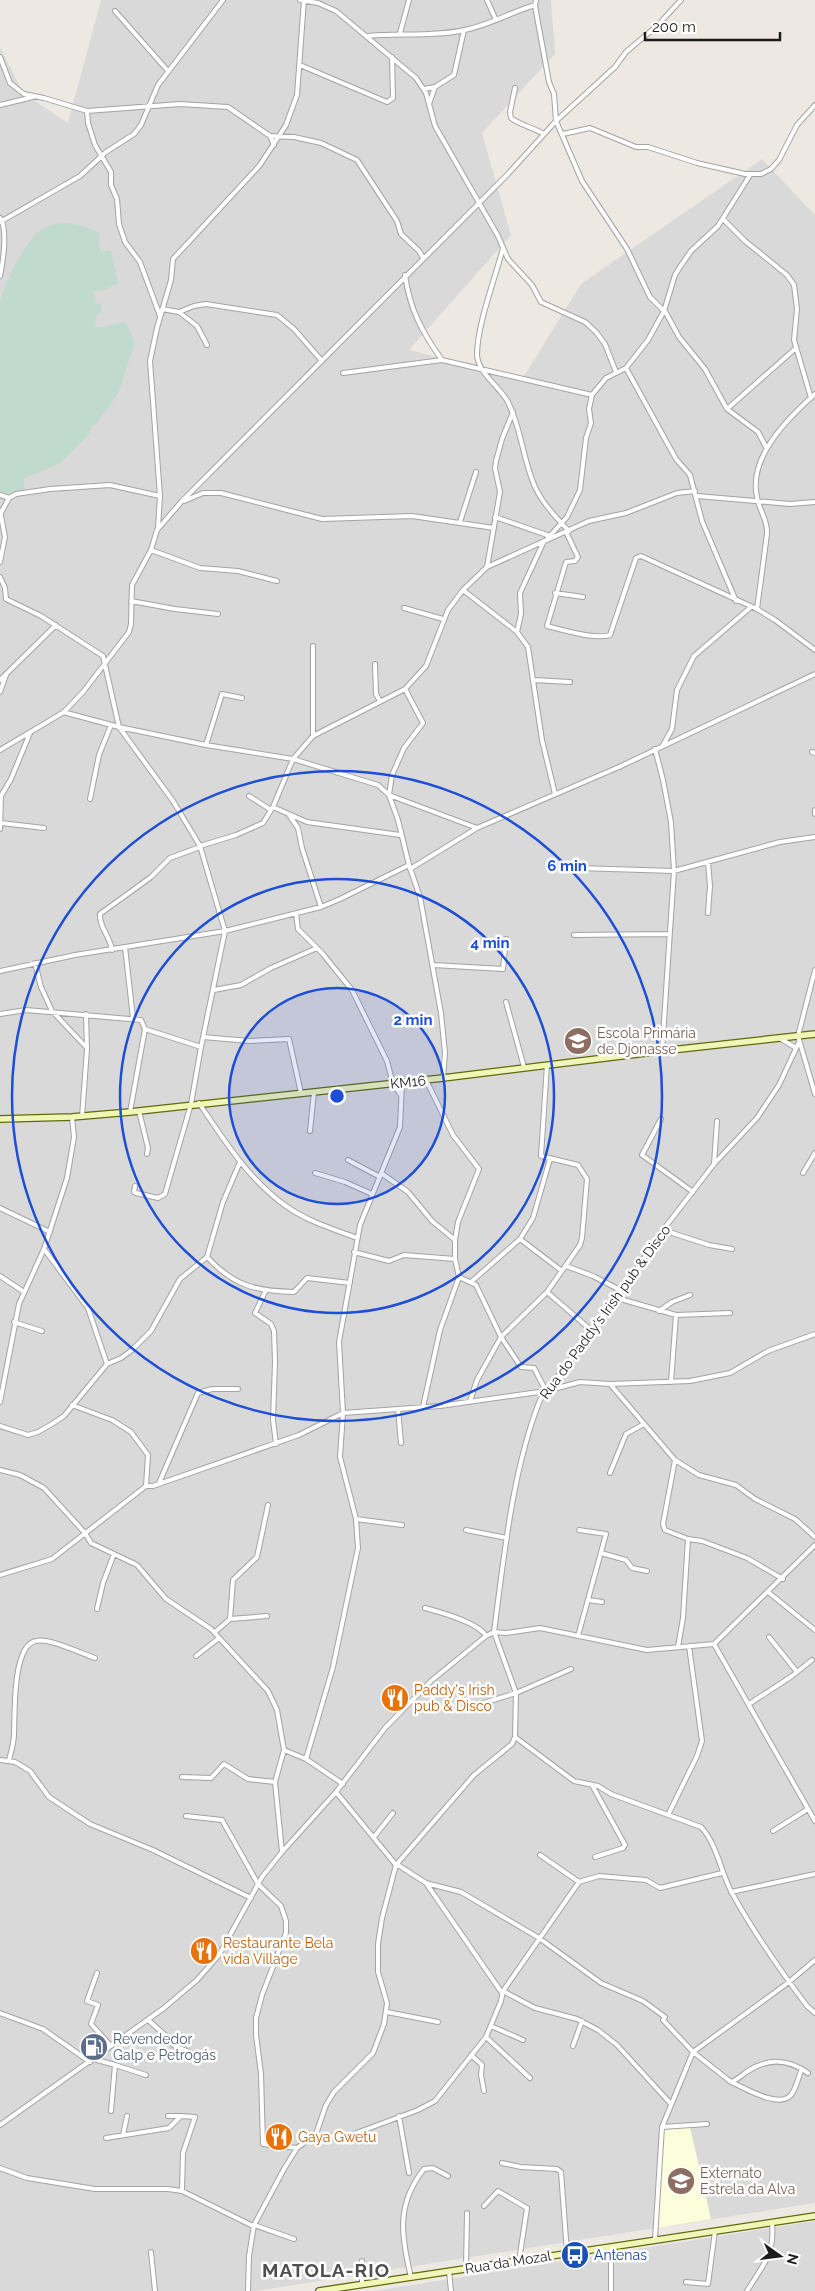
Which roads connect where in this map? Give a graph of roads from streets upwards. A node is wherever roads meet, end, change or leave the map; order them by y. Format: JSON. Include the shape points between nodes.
{"nodes":[{"id":1,"x":223,"y":0,"type":"edge"},
{"id":2,"x":303,"y":0,"type":"edge"},
{"id":3,"x":409,"y":0,"type":"edge"},
{"id":4,"x":487,"y":0,"type":"edge"},
{"id":5,"x":681,"y":0,"type":"edge"},
{"id":6,"x":535,"y":2,"type":"edge"},
{"id":7,"x":116,"y":11,"type":"dead end"},
{"id":8,"x":496,"y":20,"type":"junction"},
{"id":9,"x":464,"y":30,"type":"junction"},
{"id":10,"x":400,"y":33,"type":"junction"},
{"id":11,"x":368,"y":36,"type":"junction"},
{"id":12,"x":0,"y":57,"type":"edge"},
{"id":13,"x":392,"y":57,"type":"junction"},
{"id":14,"x":300,"y":65,"type":"junction"},
{"id":15,"x":168,"y":71,"type":"junction"},
{"id":16,"x":435,"y":87,"type":"junction"},
{"id":17,"x":514,"y":88,"type":"dead end"},
{"id":18,"x":424,"y":89,"type":"junction"},
{"id":19,"x":35,"y":96,"type":"junction"},
{"id":20,"x":429,"y":104,"type":"junction"},
{"id":21,"x":0,"y":105,"type":"edge"},
{"id":22,"x":815,"y":105,"type":"edge"},
{"id":23,"x":149,"y":107,"type":"junction"},
{"id":24,"x":87,"y":111,"type":"junction"},
{"id":25,"x":556,"y":121,"type":"junction"},
{"id":26,"x":544,"y":134,"type":"junction"},
{"id":27,"x":563,"y":134,"type":"junction"},
{"id":28,"x":280,"y":135,"type":"junction"},
{"id":29,"x":270,"y":136,"type":"junction"},
{"id":30,"x":274,"y":145,"type":"junction"},
{"id":31,"x":101,"y":156,"type":"junction"},
{"id":32,"x":750,"y":175,"type":"junction"},
{"id":33,"x":479,"y":202,"type":"junction"},
{"id":34,"x":723,"y":219,"type":"junction"},
{"id":35,"x":1,"y":220,"type":"edge"},
{"id":36,"x":728,"y":225,"type":"junction"},
{"id":37,"x":718,"y":226,"type":"junction"},
{"id":38,"x":503,"y":248,"type":"junction"},
{"id":39,"x":423,"y":258,"type":"junction"},
{"id":40,"x":405,"y":275,"type":"junction"},
{"id":41,"x":0,"y":276,"type":"edge"},
{"id":42,"x":162,"y":309,"type":"junction"},
{"id":43,"x":664,"y":311,"type":"junction"},
{"id":44,"x":179,"y":312,"type":"junction"},
{"id":45,"x":160,"y":316,"type":"junction"},
{"id":46,"x":207,"y":345,"type":"dead end"},
{"id":47,"x":796,"y":348,"type":"junction"},
{"id":48,"x":442,"y":360,"type":"junction"},
{"id":49,"x":322,"y":361,"type":"junction"},
{"id":50,"x":626,"y":368,"type":"junction"},
{"id":51,"x":482,"y":369,"type":"junction"},
{"id":52,"x":616,"y":372,"type":"junction"},
{"id":53,"x":343,"y":373,"type":"dead end"},
{"id":54,"x":592,"y":395,"type":"junction"},
{"id":55,"x":813,"y":396,"type":"edge"},
{"id":56,"x":727,"y":409,"type":"junction"},
{"id":57,"x":513,"y":412,"type":"junction"},
{"id":58,"x":766,"y":447,"type":"junction"},
{"id":59,"x":476,"y":472,"type":"dead end"},
{"id":60,"x":695,"y":491,"type":"junction"},
{"id":61,"x":0,"y":495,"type":"edge"},
{"id":62,"x":160,"y":496,"type":"junction"},
{"id":63,"x":697,"y":496,"type":"junction"},
{"id":64,"x":9,"y":498,"type":"junction"},
{"id":65,"x":182,"y":502,"type":"junction"},
{"id":66,"x":758,"y":502,"type":"junction"},
{"id":67,"x":815,"y":502,"type":"edge"},
{"id":68,"x":0,"y":512,"type":"edge"},
{"id":69,"x":495,"y":517,"type":"junction"},
{"id":70,"x":460,"y":522,"type":"junction"},
{"id":71,"x":562,"y":524,"type":"junction"},
{"id":72,"x":494,"y":528,"type":"junction"},
{"id":73,"x":157,"y":530,"type":"junction"},
{"id":74,"x":568,"y":531,"type":"junction"},
{"id":75,"x":550,"y":536,"type":"junction"},
{"id":76,"x":545,"y":541,"type":"junction"},
{"id":77,"x":1,"y":548,"type":"edge"},
{"id":78,"x":151,"y":550,"type":"junction"},
{"id":79,"x":0,"y":562,"type":"edge"},
{"id":80,"x":487,"y":567,"type":"junction"},
{"id":81,"x":0,"y":577,"type":"edge"},
{"id":82,"x":277,"y":581,"type":"dead end"},
{"id":83,"x":463,"y":590,"type":"junction"},
{"id":84,"x":555,"y":593,"type":"junction"},
{"id":85,"x":583,"y":597,"type":"dead end"},
{"id":86,"x":131,"y":601,"type":"junction"},
{"id":87,"x":736,"y":601,"type":"junction"},
{"id":88,"x":751,"y":607,"type":"junction"},
{"id":89,"x":404,"y":608,"type":"dead end"},
{"id":90,"x":757,"y":609,"type":"junction"},
{"id":91,"x":218,"y":614,"type":"dead end"},
{"id":92,"x":443,"y":619,"type":"junction"},
{"id":93,"x":56,"y":624,"type":"junction"},
{"id":94,"x":516,"y":632,"type":"junction"},
{"id":95,"x":313,"y":646,"type":"dead end"},
{"id":96,"x":815,"y":650,"type":"edge"},
{"id":97,"x":106,"y":662,"type":"junction"},
{"id":98,"x":376,"y":664,"type":"dead end"},
{"id":99,"x":7,"y":673,"type":"junction"},
{"id":100,"x":815,"y":674,"type":"edge"},
{"id":101,"x":0,"y":680,"type":"edge"},
{"id":102,"x":533,"y":680,"type":"junction"},
{"id":103,"x":570,"y":682,"type":"dead end"},
{"id":104,"x":405,"y":689,"type":"junction"},
{"id":105,"x":0,"y":692,"type":"edge"},
{"id":106,"x":242,"y":698,"type":"dead end"},
{"id":107,"x":380,"y":701,"type":"junction"},
{"id":108,"x":63,"y":712,"type":"junction"},
{"id":109,"x":110,"y":725,"type":"junction"},
{"id":110,"x":119,"y":727,"type":"junction"},
{"id":111,"x":30,"y":733,"type":"junction"},
{"id":112,"x":312,"y":736,"type":"junction"},
{"id":113,"x":206,"y":745,"type":"junction"},
{"id":114,"x":663,"y":745,"type":"junction"},
{"id":115,"x":655,"y":749,"type":"junction"},
{"id":116,"x":0,"y":750,"type":"edge"},
{"id":117,"x":293,"y":759,"type":"junction"},
{"id":118,"x":555,"y":794,"type":"junction"},
{"id":119,"x":0,"y":795,"type":"edge"},
{"id":120,"x":389,"y":795,"type":"junction"},
{"id":121,"x":249,"y":796,"type":"dead end"},
{"id":122,"x":90,"y":799,"type":"dead end"},
{"id":123,"x":272,"y":809,"type":"junction"},
{"id":124,"x":289,"y":815,"type":"junction"},
{"id":125,"x":1,"y":823,"type":"edge"},
{"id":126,"x":44,"y":828,"type":"dead end"},
{"id":127,"x":477,"y":828,"type":"junction"},
{"id":128,"x":0,"y":829,"type":"edge"},
{"id":129,"x":400,"y":835,"type":"junction"},
{"id":130,"x":815,"y":836,"type":"edge"},
{"id":131,"x":200,"y":847,"type":"junction"},
{"id":132,"x":708,"y":862,"type":"junction"},
{"id":133,"x":409,"y":867,"type":"junction"},
{"id":134,"x":578,"y":868,"type":"dead end"},
{"id":135,"x":674,"y":871,"type":"junction"},
{"id":136,"x":320,"y":906,"type":"junction"},
{"id":137,"x":708,"y":913,"type":"dead end"},
{"id":138,"x":296,"y":914,"type":"junction"},
{"id":139,"x":225,"y":930,"type":"junction"},
{"id":140,"x":668,"y":934,"type":"junction"},
{"id":141,"x":574,"y":935,"type":"dead end"},
{"id":142,"x":506,"y":939,"type":"dead end"},
{"id":143,"x":126,"y":947,"type":"junction"},
{"id":144,"x":317,"y":948,"type":"junction"},
{"id":145,"x":112,"y":950,"type":"junction"},
{"id":146,"x":35,"y":963,"type":"junction"},
{"id":147,"x":433,"y":965,"type":"junction"},
{"id":148,"x":815,"y":970,"type":"edge"},
{"id":149,"x":0,"y":971,"type":"edge"},
{"id":150,"x":214,"y":990,"type":"junction"},
{"id":151,"x":506,"y":1002,"type":"dead end"},
{"id":152,"x":52,"y":1011,"type":"junction"},
{"id":153,"x":0,"y":1014,"type":"edge"},
{"id":154,"x":86,"y":1014,"type":"junction"},
{"id":155,"x":133,"y":1018,"type":"junction"},
{"id":156,"x":144,"y":1029,"type":"junction"},
{"id":157,"x":815,"y":1034,"type":"edge"},
{"id":158,"x":203,"y":1037,"type":"junction"},
{"id":159,"x":780,"y":1039,"type":"junction"},
{"id":160,"x":799,"y":1039,"type":"junction"},
{"id":161,"x":201,"y":1047,"type":"junction"},
{"id":162,"x":796,"y":1048,"type":"junction"},
{"id":163,"x":87,"y":1049,"type":"junction"},
{"id":164,"x":662,"y":1051,"type":"junction"},
{"id":165,"x":547,"y":1065,"type":"junction"},
{"id":166,"x":524,"y":1067,"type":"junction"},
{"id":167,"x":443,"y":1078,"type":"junction"},
{"id":168,"x":426,"y":1080,"type":"junction"},
{"id":169,"x":402,"y":1083,"type":"junction"},
{"id":170,"x":393,"y":1084,"type":"junction"},
{"id":171,"x":314,"y":1092,"type":"junction"},
{"id":172,"x":301,"y":1093,"type":"junction"},
{"id":173,"x":815,"y":1094,"type":"edge"},
{"id":174,"x":401,"y":1095,"type":"junction"},
{"id":175,"x":199,"y":1103,"type":"junction"},
{"id":176,"x":192,"y":1104,"type":"junction"},
{"id":177,"x":139,"y":1111,"type":"junction"},
{"id":178,"x":130,"y":1112,"type":"junction"},
{"id":179,"x":82,"y":1116,"type":"junction"},
{"id":180,"x":72,"y":1117,"type":"junction"},
{"id":181,"x":661,"y":1119,"type":"dead end"},
{"id":182,"x":0,"y":1120,"type":"edge"},
{"id":183,"x":717,"y":1121,"type":"dead end"},
{"id":184,"x":310,"y":1131,"type":"dead end"},
{"id":185,"x":815,"y":1153,"type":"edge"},
{"id":186,"x":147,"y":1154,"type":"dead end"},
{"id":187,"x":550,"y":1159,"type":"junction"},
{"id":188,"x":348,"y":1160,"type":"dead end"},
{"id":189,"x":240,"y":1162,"type":"junction"},
{"id":190,"x":714,"y":1164,"type":"junction"},
{"id":191,"x":316,"y":1173,"type":"dead end"},
{"id":192,"x":803,"y":1173,"type":"dead end"},
{"id":193,"x":380,"y":1175,"type":"junction"},
{"id":194,"x":135,"y":1186,"type":"dead end"},
{"id":195,"x":692,"y":1192,"type":"junction"},
{"id":196,"x":372,"y":1194,"type":"junction"},
{"id":197,"x":0,"y":1208,"type":"edge"},
{"id":198,"x":663,"y":1230,"type":"junction"},
{"id":199,"x":50,"y":1232,"type":"junction"},
{"id":200,"x":357,"y":1238,"type":"junction"},
{"id":201,"x":520,"y":1239,"type":"junction"},
{"id":202,"x":455,"y":1240,"type":"junction"},
{"id":203,"x":44,"y":1249,"type":"junction"},
{"id":204,"x":732,"y":1249,"type":"dead end"},
{"id":205,"x":354,"y":1252,"type":"junction"},
{"id":206,"x":207,"y":1257,"type":"junction"},
{"id":207,"x":455,"y":1258,"type":"junction"},
{"id":208,"x":566,"y":1266,"type":"junction"},
{"id":209,"x":562,"y":1271,"type":"junction"},
{"id":210,"x":0,"y":1276,"type":"edge"},
{"id":211,"x":459,"y":1277,"type":"junction"},
{"id":212,"x":471,"y":1282,"type":"junction"},
{"id":213,"x":350,"y":1284,"type":"junction"},
{"id":214,"x":266,"y":1290,"type":"junction"},
{"id":215,"x":622,"y":1291,"type":"junction"},
{"id":216,"x":24,"y":1292,"type":"junction"},
{"id":217,"x":547,"y":1292,"type":"junction"},
{"id":218,"x":690,"y":1295,"type":"dead end"},
{"id":219,"x":617,"y":1298,"type":"junction"},
{"id":220,"x":658,"y":1311,"type":"junction"},
{"id":221,"x":730,"y":1313,"type":"dead end"},
{"id":222,"x":676,"y":1315,"type":"junction"},
{"id":223,"x":14,"y":1322,"type":"junction"},
{"id":224,"x":591,"y":1330,"type":"junction"},
{"id":225,"x":42,"y":1331,"type":"dead end"},
{"id":226,"x":815,"y":1334,"type":"edge"},
{"id":227,"x":501,"y":1337,"type":"junction"},
{"id":228,"x":107,"y":1364,"type":"junction"},
{"id":229,"x":671,"y":1382,"type":"junction"},
{"id":230,"x":610,"y":1384,"type":"junction"},
{"id":231,"x":238,"y":1389,"type":"dead end"},
{"id":232,"x":546,"y":1390,"type":"junction"},
{"id":233,"x":470,"y":1401,"type":"junction"},
{"id":234,"x":0,"y":1402,"type":"edge"},
{"id":235,"x":72,"y":1405,"type":"junction"},
{"id":236,"x":423,"y":1407,"type":"junction"},
{"id":237,"x":398,"y":1409,"type":"junction"},
{"id":238,"x":343,"y":1413,"type":"junction"},
{"id":239,"x":644,"y":1424,"type":"junction"},
{"id":240,"x":0,"y":1426,"type":"edge"},
{"id":241,"x":401,"y":1442,"type":"dead end"},
{"id":242,"x":276,"y":1444,"type":"junction"},
{"id":243,"x":675,"y":1460,"type":"junction"},
{"id":244,"x":0,"y":1470,"type":"edge"},
{"id":245,"x":610,"y":1473,"type":"dead end"},
{"id":246,"x":159,"y":1483,"type":"junction"},
{"id":247,"x":146,"y":1486,"type":"junction"},
{"id":248,"x":268,"y":1505,"type":"dead end"},
{"id":249,"x":356,"y":1520,"type":"junction"},
{"id":250,"x":402,"y":1525,"type":"dead end"},
{"id":251,"x":466,"y":1530,"type":"dead end"},
{"id":252,"x":579,"y":1530,"type":"dead end"},
{"id":253,"x":85,"y":1533,"type":"junction"},
{"id":254,"x":815,"y":1537,"type":"edge"},
{"id":255,"x":507,"y":1538,"type":"junction"},
{"id":256,"x":688,"y":1539,"type":"junction"},
{"id":257,"x":815,"y":1545,"type":"edge"},
{"id":258,"x":600,"y":1553,"type":"junction"},
{"id":259,"x":114,"y":1554,"type":"junction"},
{"id":260,"x":647,"y":1571,"type":"dead end"},
{"id":261,"x":0,"y":1576,"type":"edge"},
{"id":262,"x":783,"y":1579,"type":"junction"},
{"id":263,"x":768,"y":1592,"type":"junction"},
{"id":264,"x":588,"y":1600,"type":"junction"},
{"id":265,"x":602,"y":1602,"type":"dead end"},
{"id":266,"x":425,"y":1608,"type":"dead end"},
{"id":267,"x":97,"y":1609,"type":"dead end"},
{"id":268,"x":267,"y":1616,"type":"dead end"},
{"id":269,"x":230,"y":1619,"type":"junction"},
{"id":270,"x":815,"y":1630,"type":"edge"},
{"id":271,"x":214,"y":1632,"type":"junction"},
{"id":272,"x":494,"y":1632,"type":"junction"},
{"id":273,"x":486,"y":1636,"type":"junction"},
{"id":274,"x":578,"y":1636,"type":"junction"},
{"id":275,"x":219,"y":1638,"type":"junction"},
{"id":276,"x":769,"y":1638,"type":"dead end"},
{"id":277,"x":714,"y":1644,"type":"junction"},
{"id":278,"x":689,"y":1646,"type":"junction"},
{"id":279,"x":678,"y":1647,"type":"junction"},
{"id":280,"x":196,"y":1656,"type":"dead end"},
{"id":281,"x":95,"y":1658,"type":"dead end"},
{"id":282,"x":812,"y":1660,"type":"dead end"},
{"id":283,"x":571,"y":1669,"type":"dead end"},
{"id":284,"x":797,"y":1672,"type":"junction"},
{"id":285,"x":516,"y":1693,"type":"junction"},
{"id":286,"x":749,"y":1704,"type":"junction"},
{"id":287,"x":467,"y":1708,"type":"dead end"},
{"id":288,"x":515,"y":1737,"type":"junction"},
{"id":289,"x":284,"y":1750,"type":"junction"},
{"id":290,"x":306,"y":1759,"type":"junction"},
{"id":291,"x":0,"y":1760,"type":"edge"},
{"id":292,"x":9,"y":1760,"type":"junction"},
{"id":293,"x":182,"y":1777,"type":"dead end"},
{"id":294,"x":275,"y":1782,"type":"junction"},
{"id":295,"x":343,"y":1784,"type":"junction"},
{"id":296,"x":592,"y":1785,"type":"junction"},
{"id":297,"x":336,"y":1792,"type":"junction"},
{"id":298,"x":808,"y":1809,"type":"junction"},
{"id":299,"x":393,"y":1814,"type":"dead end"},
{"id":300,"x":668,"y":1815,"type":"junction"},
{"id":301,"x":186,"y":1816,"type":"dead end"},
{"id":302,"x":815,"y":1821,"type":"edge"},
{"id":303,"x":773,"y":1831,"type":"dead end"},
{"id":304,"x":374,"y":1837,"type":"junction"},
{"id":305,"x":282,"y":1852,"type":"junction"},
{"id":306,"x":540,"y":1855,"type":"dead end"},
{"id":307,"x":595,"y":1857,"type":"dead end"},
{"id":308,"x":397,"y":1865,"type":"junction"},
{"id":309,"x":722,"y":1873,"type":"junction"},
{"id":310,"x":815,"y":1874,"type":"edge"},
{"id":311,"x":580,"y":1882,"type":"junction"},
{"id":312,"x":426,"y":1883,"type":"junction"},
{"id":313,"x":258,"y":1884,"type":"junction"},
{"id":314,"x":731,"y":1892,"type":"junction"},
{"id":315,"x":251,"y":1898,"type":"junction"},
{"id":316,"x":539,"y":1938,"type":"junction"},
{"id":317,"x":815,"y":1960,"type":"edge"},
{"id":318,"x":97,"y":1973,"type":"dead end"},
{"id":319,"x":789,"y":1982,"type":"junction"},
{"id":320,"x":502,"y":1992,"type":"junction"},
{"id":321,"x":387,"y":2012,"type":"junction"},
{"id":322,"x":0,"y":2013,"type":"edge"},
{"id":323,"x":815,"y":2013,"type":"edge"},
{"id":324,"x":148,"y":2020,"type":"junction"},
{"id":325,"x":582,"y":2021,"type":"junction"},
{"id":326,"x":438,"y":2022,"type":"dead end"},
{"id":327,"x":491,"y":2026,"type":"junction"},
{"id":328,"x":486,"y":2037,"type":"junction"},
{"id":329,"x":523,"y":2040,"type":"dead end"},
{"id":330,"x":111,"y":2046,"type":"junction"},
{"id":331,"x":573,"y":2046,"type":"dead end"},
{"id":332,"x":693,"y":2052,"type":"junction"},
{"id":333,"x":196,"y":2054,"type":"dead end"},
{"id":334,"x":471,"y":2055,"type":"junction"},
{"id":335,"x":92,"y":2061,"type":"junction"},
{"id":336,"x":115,"y":2066,"type":"junction"},
{"id":337,"x":802,"y":2069,"type":"junction"},
{"id":338,"x":808,"y":2073,"type":"dead end"},
{"id":339,"x":146,"y":2075,"type":"dead end"},
{"id":340,"x":530,"y":2078,"type":"dead end"},
{"id":341,"x":731,"y":2082,"type":"junction"},
{"id":342,"x":484,"y":2091,"type":"dead end"},
{"id":343,"x":671,"y":2104,"type":"junction"},
{"id":344,"x":111,"y":2110,"type":"dead end"},
{"id":345,"x":128,"y":2116,"type":"dead end"},
{"id":346,"x":168,"y":2116,"type":"dead end"},
{"id":347,"x":181,"y":2116,"type":"junction"},
{"id":348,"x":399,"y":2116,"type":"junction"},
{"id":349,"x":707,"y":2124,"type":"dead end"},
{"id":350,"x":0,"y":2125,"type":"edge"},
{"id":351,"x":662,"y":2127,"type":"junction"},
{"id":352,"x":316,"y":2134,"type":"junction"},
{"id":353,"x":123,"y":2135,"type":"junction"},
{"id":354,"x":106,"y":2138,"type":"dead end"},
{"id":355,"x":297,"y":2148,"type":"junction"},
{"id":356,"x":502,"y":2163,"type":"dead end"},
{"id":357,"x":0,"y":2168,"type":"edge"},
{"id":358,"x":408,"y":2173,"type":"dead end"},
{"id":359,"x":448,"y":2176,"type":"dead end"},
{"id":360,"x":182,"y":2191,"type":"junction"},
{"id":361,"x":484,"y":2206,"type":"dead end"},
{"id":362,"x":467,"y":2213,"type":"dead end"},
{"id":363,"x":815,"y":2216,"type":"edge"},
{"id":364,"x":772,"y":2222,"type":"junction"},
{"id":365,"x":254,"y":2225,"type":"junction"},
{"id":366,"x":715,"y":2230,"type":"junction"},
{"id":367,"x":656,"y":2239,"type":"junction"},
{"id":368,"x":294,"y":2240,"type":"dead end"},
{"id":369,"x":611,"y":2247,"type":"junction"},
{"id":370,"x":151,"y":2252,"type":"dead end"},
{"id":371,"x":566,"y":2253,"type":"junction"},
{"id":372,"x":519,"y":2260,"type":"junction"},
{"id":373,"x":362,"y":2261,"type":"dead end"},
{"id":374,"x":466,"y":2269,"type":"junction"},
{"id":375,"x":449,"y":2271,"type":"junction"},
{"id":376,"x":411,"y":2277,"type":"junction"},
{"id":377,"x":686,"y":2282,"type":"dead end"},
{"id":378,"x":362,"y":2284,"type":"junction"},
{"id":379,"x":335,"y":2290,"type":"edge"},
{"id":380,"x":155,"y":2291,"type":"edge"},
{"id":381,"x":248,"y":2291,"type":"edge"},
{"id":382,"x":319,"y":2291,"type":"edge"},
{"id":383,"x":451,"y":2291,"type":"edge"},
{"id":384,"x":611,"y":2291,"type":"edge"},
{"id":385,"x":747,"y":2291,"type":"edge"}],
"edges":[{"from":1,"to":15,"type":"street"},
{"from":2,"to":11,"type":"street","via":[[318,2],[336,11]]},
{"from":2,"to":14,"type":"street"},
{"from":3,"to":10,"type":"street"},
{"from":4,"to":8,"type":"street"},
{"from":5,"to":25,"type":"street"},
{"from":6,"to":8,"type":"street"},
{"from":6,"to":25,"type":"street","via":[[554,94]]},
{"from":7,"to":15,"type":"street"},
{"from":8,"to":9,"type":"street"},
{"from":9,"to":10,"type":"street","via":[[423,35]]},
{"from":9,"to":16,"type":"street","via":[[455,72]]},
{"from":10,"to":11,"type":"street"},
{"from":11,"to":13,"type":"street"},
{"from":12,"to":19,"type":"street","via":[[10,83],[24,94]]},
{"from":13,"to":14,"type":"street","via":[[393,98],[387,102]]},
{"from":13,"to":18,"type":"street"},
{"from":14,"to":28,"type":"street","via":[[293,110]]},
{"from":15,"to":23,"type":"street"},
{"from":16,"to":18,"type":"street"},
{"from":16,"to":20,"type":"street"},
{"from":17,"to":26,"type":"street","via":[[511,118]]},
{"from":18,"to":20,"type":"street"},
{"from":19,"to":21,"type":"street"},
{"from":19,"to":24,"type":"street"},
{"from":20,"to":33,"type":"street","via":[[436,126]]},
{"from":22,"to":32,"type":"street","via":[[797,125],[774,166],[761,174]]},
{"from":23,"to":24,"type":"street"},
{"from":23,"to":29,"type":"street","via":[[180,104],[228,107]]},
{"from":23,"to":31,"type":"street","via":[[134,134]]},
{"from":24,"to":31,"type":"street","via":[[92,138]]},
{"from":25,"to":26,"type":"street"},
{"from":25,"to":27,"type":"street"},
{"from":26,"to":33,"type":"street"},
{"from":27,"to":32,"type":"street","via":[[590,128],[636,147],[648,147]]},
{"from":27,"to":43,"type":"street","via":[[582,181],[627,249],[650,297]]},
{"from":28,"to":29,"type":"street"},
{"from":28,"to":30,"type":"street"},
{"from":28,"to":39,"type":"street","via":[[321,143],[357,160],[397,221],[400,234],[419,250]]},
{"from":29,"to":30,"type":"street"},
{"from":30,"to":42,"type":"street","via":[[260,165],[174,255]]},
{"from":31,"to":35,"type":"street","via":[[80,176]]},
{"from":31,"to":45,"type":"street","via":[[111,172],[110,185],[117,199],[119,224],[125,242],[140,262]]},
{"from":32,"to":34,"type":"street"},
{"from":33,"to":38,"type":"street"},
{"from":33,"to":39,"type":"street"},
{"from":34,"to":36,"type":"street"},
{"from":34,"to":37,"type":"street"},
{"from":35,"to":41,"type":"street","via":[[5,245]]},
{"from":36,"to":37,"type":"street"},
{"from":36,"to":47,"type":"street","via":[[787,275],[794,285]]},
{"from":37,"to":43,"type":"street","via":[[680,266]]},
{"from":38,"to":51,"type":"street","via":[[480,336],[477,355]]},
{"from":38,"to":52,"type":"street","via":[[541,302],[585,322],[596,332],[605,344]]},
{"from":39,"to":40,"type":"street"},
{"from":40,"to":48,"type":"street","via":[[412,310]]},
{"from":40,"to":49,"type":"street"},
{"from":42,"to":44,"type":"street"},
{"from":42,"to":45,"type":"street"},
{"from":43,"to":50,"type":"street","via":[[648,340]]},
{"from":43,"to":56,"type":"street","via":[[679,338],[705,369]]},
{"from":44,"to":46,"type":"street","via":[[197,326]]},
{"from":44,"to":49,"type":"street","via":[[206,304],[277,315]]},
{"from":45,"to":62,"type":"street","via":[[150,372]]},
{"from":47,"to":55,"type":"street"},
{"from":47,"to":56,"type":"street"},
{"from":48,"to":51,"type":"street"},
{"from":48,"to":53,"type":"street"},
{"from":49,"to":65,"type":"street"},
{"from":50,"to":52,"type":"street"},
{"from":50,"to":60,"type":"street","via":[[676,459],[690,475]]},
{"from":51,"to":54,"type":"street"},
{"from":51,"to":57,"type":"street","via":[[504,394]]},
{"from":52,"to":54,"type":"street"},
{"from":54,"to":71,"type":"street","via":[[582,483]]},
{"from":55,"to":58,"type":"street"},
{"from":56,"to":58,"type":"street","via":[[758,432]]},
{"from":57,"to":69,"type":"street","via":[[496,462],[500,492]]},
{"from":57,"to":71,"type":"street","via":[[536,488]]},
{"from":58,"to":66,"type":"street","via":[[756,487]]},
{"from":59,"to":70,"type":"street"},
{"from":60,"to":63,"type":"street"},
{"from":60,"to":74,"type":"street","via":[[666,496],[635,510],[589,521]]},
{"from":61,"to":64,"type":"street"},
{"from":62,"to":64,"type":"street","via":[[110,486],[50,489]]},
{"from":62,"to":73,"type":"street"},
{"from":63,"to":66,"type":"street"},
{"from":63,"to":87,"type":"street","via":[[702,522]]},
{"from":64,"to":68,"type":"street"},
{"from":65,"to":70,"type":"street","via":[[203,493],[221,493],[322,519],[412,516]]},
{"from":65,"to":73,"type":"street"},
{"from":66,"to":67,"type":"street"},
{"from":66,"to":90,"type":"street","via":[[768,527]]},
{"from":68,"to":77,"type":"street","via":[[4,537]]},
{"from":69,"to":72,"type":"street"},
{"from":69,"to":75,"type":"street"},
{"from":70,"to":72,"type":"street"},
{"from":71,"to":74,"type":"street"},
{"from":71,"to":75,"type":"street"},
{"from":72,"to":80,"type":"street"},
{"from":73,"to":78,"type":"street"},
{"from":74,"to":76,"type":"street"},
{"from":74,"to":84,"type":"street","via":[[578,557],[575,561],[566,562]]},
{"from":75,"to":76,"type":"street"},
{"from":76,"to":80,"type":"street"},
{"from":76,"to":94,"type":"street","via":[[520,593],[521,614]]},
{"from":77,"to":79,"type":"street"},
{"from":78,"to":82,"type":"street","via":[[200,568],[238,571]]},
{"from":78,"to":86,"type":"street","via":[[132,584]]},
{"from":80,"to":83,"type":"street"},
{"from":81,"to":93,"type":"street","via":[[6,599]]},
{"from":83,"to":92,"type":"street"},
{"from":83,"to":94,"type":"street"},
{"from":84,"to":85,"type":"street"},
{"from":84,"to":87,"type":"street","via":[[547,626],[602,636],[610,635],[638,556]]},
{"from":86,"to":91,"type":"street"},
{"from":86,"to":97,"type":"street","via":[[130,628]]},
{"from":87,"to":88,"type":"street"},
{"from":88,"to":90,"type":"street"},
{"from":88,"to":114,"type":"street","via":[[691,661],[678,690],[672,729]]},
{"from":89,"to":92,"type":"street"},
{"from":90,"to":96,"type":"street"},
{"from":92,"to":104,"type":"street","via":[[426,666]]},
{"from":93,"to":97,"type":"street","via":[[99,652]]},
{"from":93,"to":99,"type":"street"},
{"from":94,"to":102,"type":"street","via":[[528,647]]},
{"from":95,"to":112,"type":"street"},
{"from":97,"to":108,"type":"street"},
{"from":97,"to":110,"type":"street"},
{"from":98,"to":107,"type":"street","via":[[376,694]]},
{"from":99,"to":101,"type":"street"},
{"from":99,"to":105,"type":"street"},
{"from":100,"to":114,"type":"street"},
{"from":102,"to":103,"type":"street"},
{"from":102,"to":118,"type":"street"},
{"from":104,"to":107,"type":"street"},
{"from":104,"to":120,"type":"street","via":[[423,722],[404,748],[392,775]]},
{"from":106,"to":113,"type":"street","via":[[222,694]]},
{"from":107,"to":112,"type":"street"},
{"from":108,"to":109,"type":"street"},
{"from":108,"to":110,"type":"street"},
{"from":108,"to":111,"type":"street"},
{"from":109,"to":110,"type":"street"},
{"from":109,"to":122,"type":"street","via":[[99,755]]},
{"from":110,"to":113,"type":"street"},
{"from":110,"to":131,"type":"street","via":[[174,801]]},
{"from":111,"to":116,"type":"street"},
{"from":111,"to":119,"type":"street","via":[[11,779]]},
{"from":112,"to":117,"type":"street"},
{"from":113,"to":117,"type":"street"},
{"from":114,"to":115,"type":"street"},
{"from":115,"to":118,"type":"street"},
{"from":115,"to":135,"type":"street","via":[[670,822]]},
{"from":117,"to":120,"type":"street","via":[[378,785]]},
{"from":117,"to":123,"type":"street"},
{"from":118,"to":127,"type":"street"},
{"from":119,"to":125,"type":"street"},
{"from":120,"to":127,"type":"street"},
{"from":120,"to":129,"type":"street"},
{"from":121,"to":123,"type":"street"},
{"from":123,"to":124,"type":"street"},
{"from":123,"to":131,"type":"street","via":[[259,825]]},
{"from":124,"to":129,"type":"street","via":[[314,823]]},
{"from":124,"to":136,"type":"street","via":[[298,828]]},
{"from":125,"to":126,"type":"street"},
{"from":125,"to":128,"type":"street"},
{"from":127,"to":133,"type":"street"},
{"from":129,"to":133,"type":"street"},
{"from":130,"to":132,"type":"street"},
{"from":131,"to":139,"type":"street"},
{"from":131,"to":145,"type":"street","via":[[170,858],[151,877],[100,914],[101,925]]},
{"from":132,"to":135,"type":"street"},
{"from":132,"to":137,"type":"street"},
{"from":133,"to":136,"type":"street","via":[[340,900]]},
{"from":133,"to":147,"type":"street","via":[[420,897]]},
{"from":134,"to":135,"type":"street"},
{"from":135,"to":140,"type":"street"},
{"from":136,"to":138,"type":"street"},
{"from":138,"to":139,"type":"street"},
{"from":138,"to":144,"type":"street","via":[[298,929]]},
{"from":139,"to":143,"type":"street"},
{"from":139,"to":150,"type":"street"},
{"from":140,"to":141,"type":"street"},
{"from":140,"to":164,"type":"street"},
{"from":142,"to":147,"type":"street","via":[[503,970]]},
{"from":143,"to":145,"type":"street"},
{"from":143,"to":155,"type":"street"},
{"from":144,"to":150,"type":"street","via":[[241,984]]},
{"from":144,"to":170,"type":"street","via":[[359,1001],[387,1061]]},
{"from":145,"to":146,"type":"street"},
{"from":146,"to":149,"type":"street"},
{"from":146,"to":152,"type":"street"},
{"from":147,"to":167,"type":"street","via":[[445,1053]]},
{"from":148,"to":160,"type":"street","name":"Rua do Paddy's Irish pub & Disco"},
{"from":150,"to":158,"type":"street"},
{"from":151,"to":166,"type":"street"},
{"from":152,"to":153,"type":"street","via":[[20,1010]]},
{"from":152,"to":154,"type":"street"},
{"from":152,"to":163,"type":"street"},
{"from":154,"to":155,"type":"street"},
{"from":154,"to":163,"type":"street"},
{"from":155,"to":156,"type":"street","via":[[141,1020]]},
{"from":156,"to":161,"type":"street"},
{"from":156,"to":178,"type":"street"},
{"from":157,"to":160,"type":"street","name":"KM16"},
{"from":158,"to":161,"type":"street"},
{"from":158,"to":172,"type":"street","via":[[248,1042],[289,1039]]},
{"from":159,"to":160,"type":"street","name":"KM16"},
{"from":159,"to":162,"type":"street"},
{"from":159,"to":164,"type":"street","name":"KM16"},
{"from":160,"to":162,"type":"street","name":"Rua do Paddy's Irish pub & Disco"},
{"from":160,"to":173,"type":"street"},
{"from":161,"to":176,"type":"street"},
{"from":162,"to":190,"type":"street","name":"Rua do Paddy's Irish pub & Disco","via":[[757,1118]]},
{"from":163,"to":179,"type":"street"},
{"from":164,"to":165,"type":"street","name":"KM16"},
{"from":165,"to":166,"type":"street","name":"KM16"},
{"from":165,"to":187,"type":"street","via":[[540,1156]]},
{"from":166,"to":167,"type":"street","name":"KM16"},
{"from":167,"to":168,"type":"street","name":"KM16"},
{"from":168,"to":169,"type":"street","name":"KM16"},
{"from":168,"to":202,"type":"street","via":[[454,1135],[479,1169],[458,1222]]},
{"from":169,"to":170,"type":"street","name":"KM16"},
{"from":169,"to":174,"type":"street"},
{"from":170,"to":171,"type":"street","name":"KM16"},
{"from":170,"to":174,"type":"street"},
{"from":171,"to":172,"type":"street","name":"KM16"},
{"from":171,"to":184,"type":"street"},
{"from":172,"to":175,"type":"street","name":"KM16"},
{"from":174,"to":193,"type":"street","via":[[400,1127]]},
{"from":175,"to":176,"type":"street","name":"KM16"},
{"from":175,"to":189,"type":"street"},
{"from":176,"to":177,"type":"street","name":"KM16"},
{"from":176,"to":194,"type":"street","via":[[165,1194],[158,1198],[136,1194]]},
{"from":177,"to":178,"type":"street","name":"KM16"},
{"from":177,"to":186,"type":"street"},
{"from":178,"to":179,"type":"street","name":"KM16"},
{"from":179,"to":180,"type":"street","name":"KM16"},
{"from":180,"to":182,"type":"street","name":"KM16"},
{"from":180,"to":199,"type":"street","via":[[74,1138]]},
{"from":181,"to":195,"type":"street","via":[[642,1154]]},
{"from":183,"to":190,"type":"street"},
{"from":185,"to":192,"type":"street"},
{"from":187,"to":201,"type":"street","via":[[533,1218]]},
{"from":187,"to":208,"type":"street","via":[[578,1165],[586,1179],[582,1238]]},
{"from":188,"to":193,"type":"street"},
{"from":189,"to":200,"type":"street","via":[[287,1207]]},
{"from":189,"to":206,"type":"street","via":[[223,1202]]},
{"from":190,"to":195,"type":"street","name":"Rua do Paddy's Irish pub & Disco"},
{"from":191,"to":196,"type":"street"},
{"from":193,"to":196,"type":"street"},
{"from":193,"to":202,"type":"street","via":[[408,1192],[432,1221]]},
{"from":195,"to":198,"type":"street","name":"Rua do Paddy's Irish pub & Disco"},
{"from":196,"to":200,"type":"street","via":[[363,1212]]},
{"from":197,"to":199,"type":"street"},
{"from":198,"to":204,"type":"street","via":[[709,1246]]},
{"from":198,"to":215,"type":"street","name":"Rua do Paddy's Irish pub & Disco"},
{"from":199,"to":203,"type":"street"},
{"from":200,"to":205,"type":"street"},
{"from":201,"to":209,"type":"street"},
{"from":201,"to":212,"type":"street"},
{"from":202,"to":207,"type":"street"},
{"from":203,"to":216,"type":"street"},
{"from":203,"to":228,"type":"street","via":[[88,1308]]},
{"from":205,"to":207,"type":"street","via":[[389,1261],[404,1255]]},
{"from":205,"to":213,"type":"street"},
{"from":206,"to":214,"type":"street","via":[[232,1280]]},
{"from":206,"to":228,"type":"street","via":[[180,1280],[152,1331],[126,1354]]},
{"from":207,"to":211,"type":"street"},
{"from":208,"to":209,"type":"street"},
{"from":208,"to":215,"type":"street"},
{"from":209,"to":217,"type":"street"},
{"from":210,"to":216,"type":"street"},
{"from":211,"to":212,"type":"street"},
{"from":211,"to":236,"type":"street","via":[[440,1330]]},
{"from":212,"to":227,"type":"street","via":[[478,1289]]},
{"from":213,"to":214,"type":"street","via":[[307,1278],[294,1292]]},
{"from":213,"to":238,"type":"street","via":[[339,1342]]},
{"from":214,"to":242,"type":"street","via":[[256,1313],[274,1331],[273,1420]]},
{"from":215,"to":219,"type":"street","name":"Rua do Paddy's Irish pub & Disco"},
{"from":216,"to":223,"type":"street"},
{"from":217,"to":224,"type":"street"},
{"from":217,"to":227,"type":"street"},
{"from":218,"to":220,"type":"street"},
{"from":219,"to":220,"type":"street"},
{"from":219,"to":224,"type":"street","name":"Rua do Paddy's Irish pub & Disco"},
{"from":220,"to":222,"type":"street"},
{"from":221,"to":222,"type":"street"},
{"from":222,"to":229,"type":"street"},
{"from":223,"to":225,"type":"street"},
{"from":223,"to":234,"type":"street"},
{"from":224,"to":232,"type":"street","name":"Rua do Paddy's Irish pub & Disco"},
{"from":226,"to":229,"type":"street","via":[[768,1351],[730,1373]]},
{"from":227,"to":232,"type":"street","via":[[521,1367],[537,1371]]},
{"from":227,"to":233,"type":"street","via":[[477,1380]]},
{"from":228,"to":235,"type":"street"},
{"from":229,"to":230,"type":"street"},
{"from":230,"to":232,"type":"street","via":[[580,1382]]},
{"from":230,"to":239,"type":"street"},
{"from":231,"to":246,"type":"street","via":[[212,1389],[198,1393]]},
{"from":232,"to":233,"type":"street"},
{"from":232,"to":255,"type":"street","name":"Rua do Paddy's Irish pub & Disco","via":[[535,1414],[516,1486]]},
{"from":233,"to":236,"type":"street"},
{"from":235,"to":240,"type":"street","via":[[64,1416],[33,1434]]},
{"from":235,"to":247,"type":"street","via":[[112,1420],[131,1432],[148,1455]]},
{"from":236,"to":237,"type":"street"},
{"from":237,"to":238,"type":"street"},
{"from":237,"to":241,"type":"street"},
{"from":238,"to":242,"type":"street"},
{"from":238,"to":249,"type":"street","via":[[340,1457]]},
{"from":239,"to":243,"type":"street"},
{"from":239,"to":245,"type":"street","via":[[626,1434]]},
{"from":242,"to":246,"type":"street"},
{"from":243,"to":254,"type":"street","via":[[699,1475],[736,1485],[755,1499],[795,1519]]},
{"from":243,"to":256,"type":"street","via":[[663,1524],[665,1530]]},
{"from":244,"to":253,"type":"street","via":[[20,1475],[44,1488]]},
{"from":246,"to":247,"type":"street"},
{"from":247,"to":253,"type":"street"},
{"from":248,"to":269,"type":"street","via":[[257,1557],[233,1583]]},
{"from":249,"to":250,"type":"street"},
{"from":249,"to":290,"type":"street","via":[[358,1548],[342,1629]]},
{"from":251,"to":255,"type":"street"},
{"from":252,"to":258,"type":"street","via":[[605,1534]]},
{"from":253,"to":259,"type":"street","via":[[96,1547]]},
{"from":253,"to":261,"type":"street","via":[[52,1559]]},
{"from":255,"to":272,"type":"street","name":"Rua do Paddy's Irish pub & Disco"},
{"from":256,"to":262,"type":"street","via":[[747,1558]]},
{"from":256,"to":279,"type":"street"},
{"from":257,"to":262,"type":"street"},
{"from":258,"to":260,"type":"street","via":[[626,1560],[632,1568]]},
{"from":258,"to":264,"type":"street"},
{"from":259,"to":267,"type":"street"},
{"from":259,"to":271,"type":"street","via":[[137,1565],[166,1599]]},
{"from":262,"to":263,"type":"street"},
{"from":263,"to":270,"type":"street"},
{"from":263,"to":277,"type":"street"},
{"from":264,"to":265,"type":"street"},
{"from":264,"to":274,"type":"street"},
{"from":266,"to":273,"type":"street","via":[[480,1629]]},
{"from":268,"to":269,"type":"street"},
{"from":269,"to":271,"type":"street"},
{"from":271,"to":275,"type":"street"},
{"from":272,"to":273,"type":"street"},
{"from":272,"to":274,"type":"street","via":[[540,1628]]},
{"from":272,"to":285,"type":"street"},
{"from":273,"to":295,"type":"street","via":[[412,1699],[385,1728]]},
{"from":274,"to":279,"type":"street","via":[[647,1650]]},
{"from":275,"to":280,"type":"street"},
{"from":275,"to":289,"type":"street","via":[[268,1691],[274,1702]]},
{"from":276,"to":284,"type":"street"},
{"from":277,"to":278,"type":"street"},
{"from":277,"to":286,"type":"street"},
{"from":278,"to":279,"type":"street"},
{"from":278,"to":300,"type":"street","via":[[702,1741]]},
{"from":281,"to":292,"type":"street","via":[[46,1641],[28,1644],[22,1653],[17,1682]]},
{"from":282,"to":284,"type":"street"},
{"from":283,"to":285,"type":"street"},
{"from":284,"to":286,"type":"street"},
{"from":285,"to":287,"type":"street"},
{"from":285,"to":288,"type":"street"},
{"from":286,"to":298,"type":"street"},
{"from":288,"to":296,"type":"street","via":[[574,1781]]},
{"from":288,"to":308,"type":"street","via":[[512,1744],[474,1775]]},
{"from":289,"to":290,"type":"street"},
{"from":289,"to":294,"type":"street"},
{"from":290,"to":295,"type":"street"},
{"from":291,"to":292,"type":"street"},
{"from":292,"to":315,"type":"street","via":[[30,1771],[49,1797],[90,1824],[153,1850]]},
{"from":293,"to":294,"type":"street","via":[[211,1778],[224,1764],[248,1779]]},
{"from":294,"to":305,"type":"street"},
{"from":295,"to":297,"type":"street"},
{"from":296,"to":300,"type":"street"},
{"from":296,"to":307,"type":"street","via":[[625,1844]]},
{"from":297,"to":304,"type":"street"},
{"from":297,"to":305,"type":"street"},
{"from":298,"to":302,"type":"street"},
{"from":298,"to":303,"type":"street"},
{"from":299,"to":304,"type":"street"},
{"from":300,"to":309,"type":"street","via":[[701,1827]]},
{"from":301,"to":313,"type":"street","via":[[222,1820]]},
{"from":304,"to":308,"type":"street"},
{"from":305,"to":313,"type":"street"},
{"from":306,"to":311,"type":"street"},
{"from":308,"to":312,"type":"street"},
{"from":308,"to":321,"type":"street","via":[[378,1944],[378,1972]]},
{"from":309,"to":311,"type":"street","via":[[660,1888],[646,1880],[599,1876]]},
{"from":309,"to":314,"type":"street"},
{"from":310,"to":314,"type":"street"},
{"from":311,"to":316,"type":"street"},
{"from":312,"to":316,"type":"street","via":[[456,1889]]},
{"from":312,"to":320,"type":"street"},
{"from":313,"to":315,"type":"street"},
{"from":313,"to":355,"type":"street","via":[[281,1906],[286,1933],[256,2018],[263,2144]]},
{"from":314,"to":319,"type":"street"},
{"from":315,"to":324,"type":"street","via":[[209,1968]]},
{"from":316,"to":320,"type":"street"},
{"from":316,"to":332,"type":"street","via":[[601,1983],[643,2001],[665,2017],[663,2020]]},
{"from":317,"to":319,"type":"street"},
{"from":318,"to":330,"type":"street","via":[[87,2001],[98,2005],[91,2024]]},
{"from":319,"to":323,"type":"street"},
{"from":319,"to":332,"type":"street"},
{"from":320,"to":325,"type":"street","via":[[535,2008]]},
{"from":320,"to":327,"type":"street","via":[[502,2001]]},
{"from":321,"to":326,"type":"street"},
{"from":321,"to":352,"type":"street","via":[[372,2053],[334,2092]]},
{"from":322,"to":335,"type":"street","via":[[43,2029]]},
{"from":324,"to":330,"type":"street"},
{"from":324,"to":333,"type":"street","via":[[173,2045]]},
{"from":325,"to":331,"type":"street"},
{"from":325,"to":343,"type":"street","via":[[617,2045]]},
{"from":327,"to":328,"type":"street"},
{"from":327,"to":329,"type":"street"},
{"from":328,"to":334,"type":"street"},
{"from":328,"to":340,"type":"street"},
{"from":330,"to":335,"type":"street"},
{"from":332,"to":341,"type":"street"},
{"from":332,"to":343,"type":"street"},
{"from":334,"to":342,"type":"street","via":[[482,2065]]},
{"from":334,"to":348,"type":"street","via":[[434,2101]]},
{"from":335,"to":336,"type":"street"},
{"from":335,"to":350,"type":"street"},
{"from":336,"to":339,"type":"street"},
{"from":336,"to":344,"type":"street"},
{"from":337,"to":338,"type":"street"},
{"from":337,"to":341,"type":"street","via":[[788,2062],[773,2062],[758,2066]]},
{"from":337,"to":341,"type":"street","via":[[787,2099],[767,2098]]},
{"from":343,"to":351,"type":"street"},
{"from":345,"to":353,"type":"street"},
{"from":346,"to":347,"type":"street"},
{"from":347,"to":353,"type":"street","via":[[169,2128]]},
{"from":347,"to":360,"type":"street","via":[[196,2120],[183,2153]]},
{"from":348,"to":352,"type":"street","via":[[343,2138]]},
{"from":348,"to":358,"type":"street"},
{"from":349,"to":351,"type":"street"},
{"from":351,"to":367,"type":"street"},
{"from":352,"to":355,"type":"street"},
{"from":353,"to":354,"type":"street"},
{"from":355,"to":365,"type":"street"},
{"from":356,"to":371,"type":"street","via":[[561,2172]]},
{"from":357,"to":360,"type":"street","via":[[27,2178],[95,2189]]},
{"from":359,"to":376,"type":"street","via":[[433,2168],[424,2169],[407,2197],[402,2232]]},
{"from":360,"to":365,"type":"street"},
{"from":361,"to":372,"type":"street","via":[[498,2191],[527,2208]]},
{"from":362,"to":374,"type":"street"},
{"from":363,"to":364,"type":"street","name":"Rua da Mozal"},
{"from":364,"to":366,"type":"street","name":"Rua da Mozal"},
{"from":364,"to":385,"type":"street","via":[[771,2251]]},
{"from":365,"to":368,"type":"street"},
{"from":365,"to":381,"type":"street"},
{"from":366,"to":367,"type":"street","name":"Rua da Mozal"},
{"from":366,"to":377,"type":"street","via":[[708,2284]]},
{"from":367,"to":369,"type":"street","name":"Rua da Mozal"},
{"from":369,"to":371,"type":"street","name":"Rua da Mozal"},
{"from":369,"to":384,"type":"street"},
{"from":370,"to":380,"type":"street"},
{"from":371,"to":372,"type":"street","name":"Rua da Mozal"},
{"from":372,"to":374,"type":"street","name":"Rua da Mozal"},
{"from":373,"to":378,"type":"street"},
{"from":374,"to":375,"type":"street","name":"Rua da Mozal"},
{"from":375,"to":376,"type":"street","name":"Rua da Mozal"},
{"from":375,"to":383,"type":"street"},
{"from":376,"to":378,"type":"street","name":"Rua da Mozal"},
{"from":378,"to":379,"type":"street","name":"Rua da Mozal"},
{"from":379,"to":382,"type":"street","name":"Rua da Mozal"}]}
